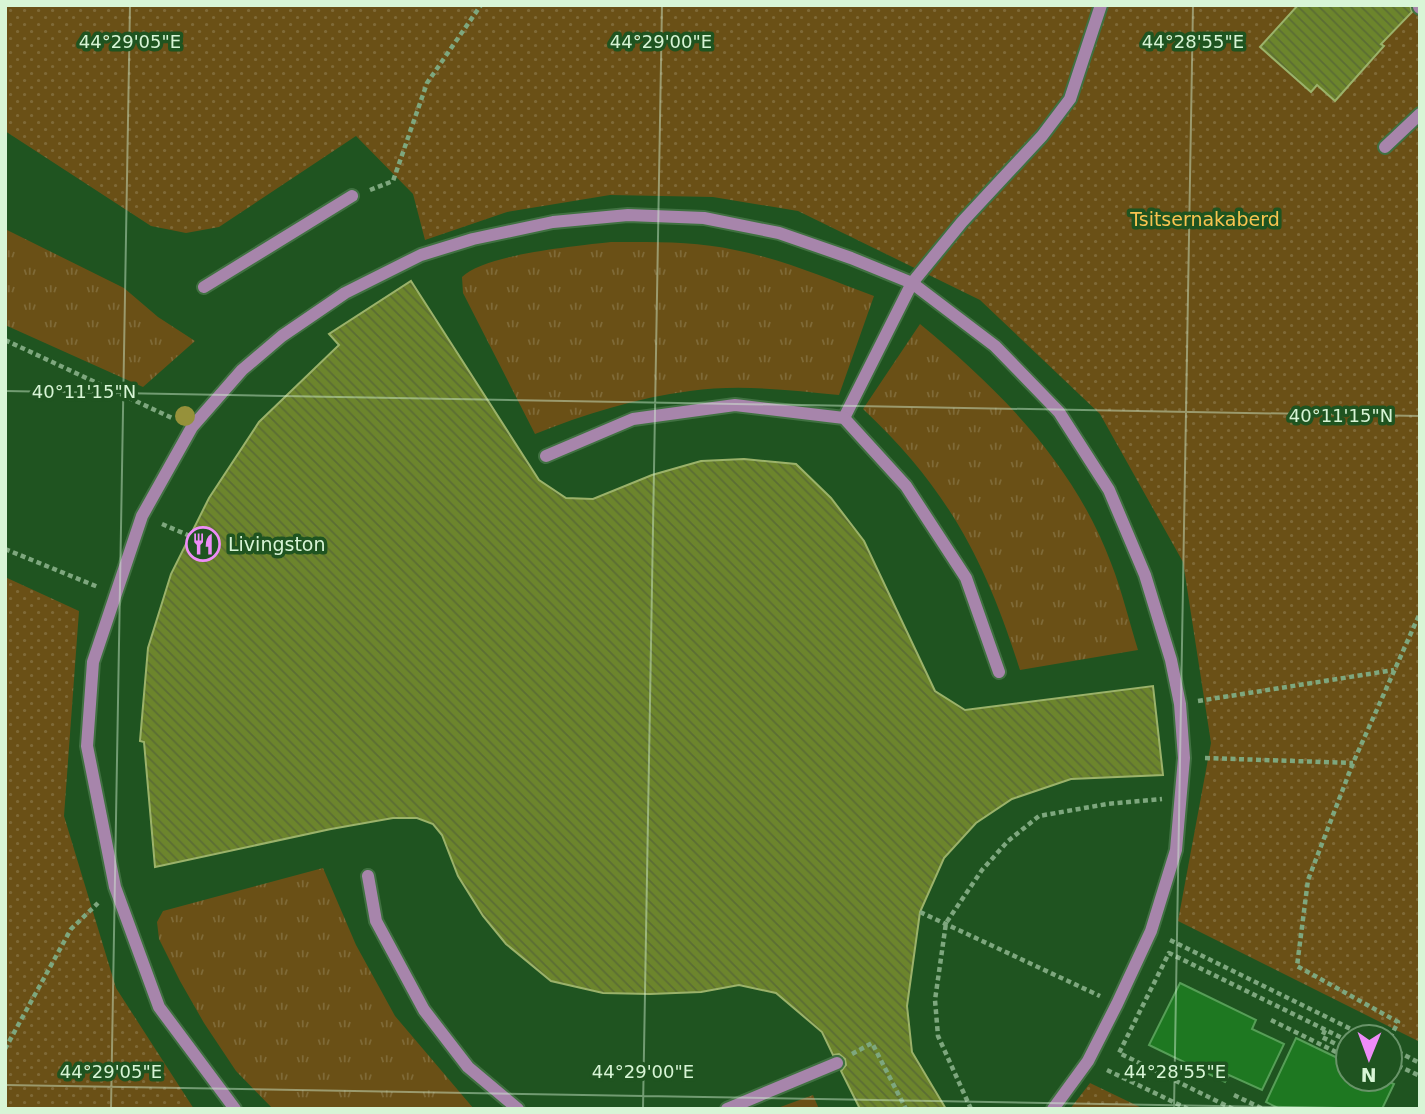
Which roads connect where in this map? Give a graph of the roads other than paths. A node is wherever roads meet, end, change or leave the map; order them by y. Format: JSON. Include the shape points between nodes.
{"nodes":[{"id":1,"x":1101,"y":5,"type":"edge"},
{"id":2,"x":1420,"y":114,"type":"edge"},
{"id":3,"x":1385,"y":147,"type":"dead end"},
{"id":4,"x":352,"y":196,"type":"dead end"},
{"id":5,"x":912,"y":283,"type":"junction"},
{"id":6,"x":204,"y":287,"type":"dead end"},
{"id":7,"x":844,"y":418,"type":"junction"},
{"id":8,"x":546,"y":456,"type":"dead end"},
{"id":9,"x":999,"y":672,"type":"dead end"},
{"id":10,"x":368,"y":876,"type":"dead end"},
{"id":11,"x":837,"y":1063,"type":"dead end"},
{"id":12,"x":235,"y":1109,"type":"edge"},
{"id":13,"x":518,"y":1109,"type":"edge"},
{"id":14,"x":727,"y":1109,"type":"edge"},
{"id":15,"x":1053,"y":1109,"type":"edge"}],
"edges":[{"from":1,"to":5,"type":"lane","via":[[1070,99]]},
{"from":2,"to":3,"type":"lane"},
{"from":4,"to":6,"type":"lane"},
{"from":5,"to":7,"type":"lane"},
{"from":5,"to":12,"type":"lane","via":[[779,233],[704,218],[628,215],[553,222],[421,255],[345,293],[242,370],[192,427],[142,516],[93,662],[88,746],[115,887],[159,1007]]},
{"from":5,"to":15,"type":"lane","via":[[995,346],[1059,412],[1109,490],[1145,575],[1180,704],[1184,758],[1176,850],[1151,931],[1087,1060]]},
{"from":7,"to":8,"type":"lane","via":[[735,405],[633,419]]},
{"from":7,"to":9,"type":"lane","via":[[906,486],[966,578]]},
{"from":10,"to":13,"type":"lane","via":[[376,921],[424,1010],[468,1067]]},
{"from":11,"to":14,"type":"lane"}]}
